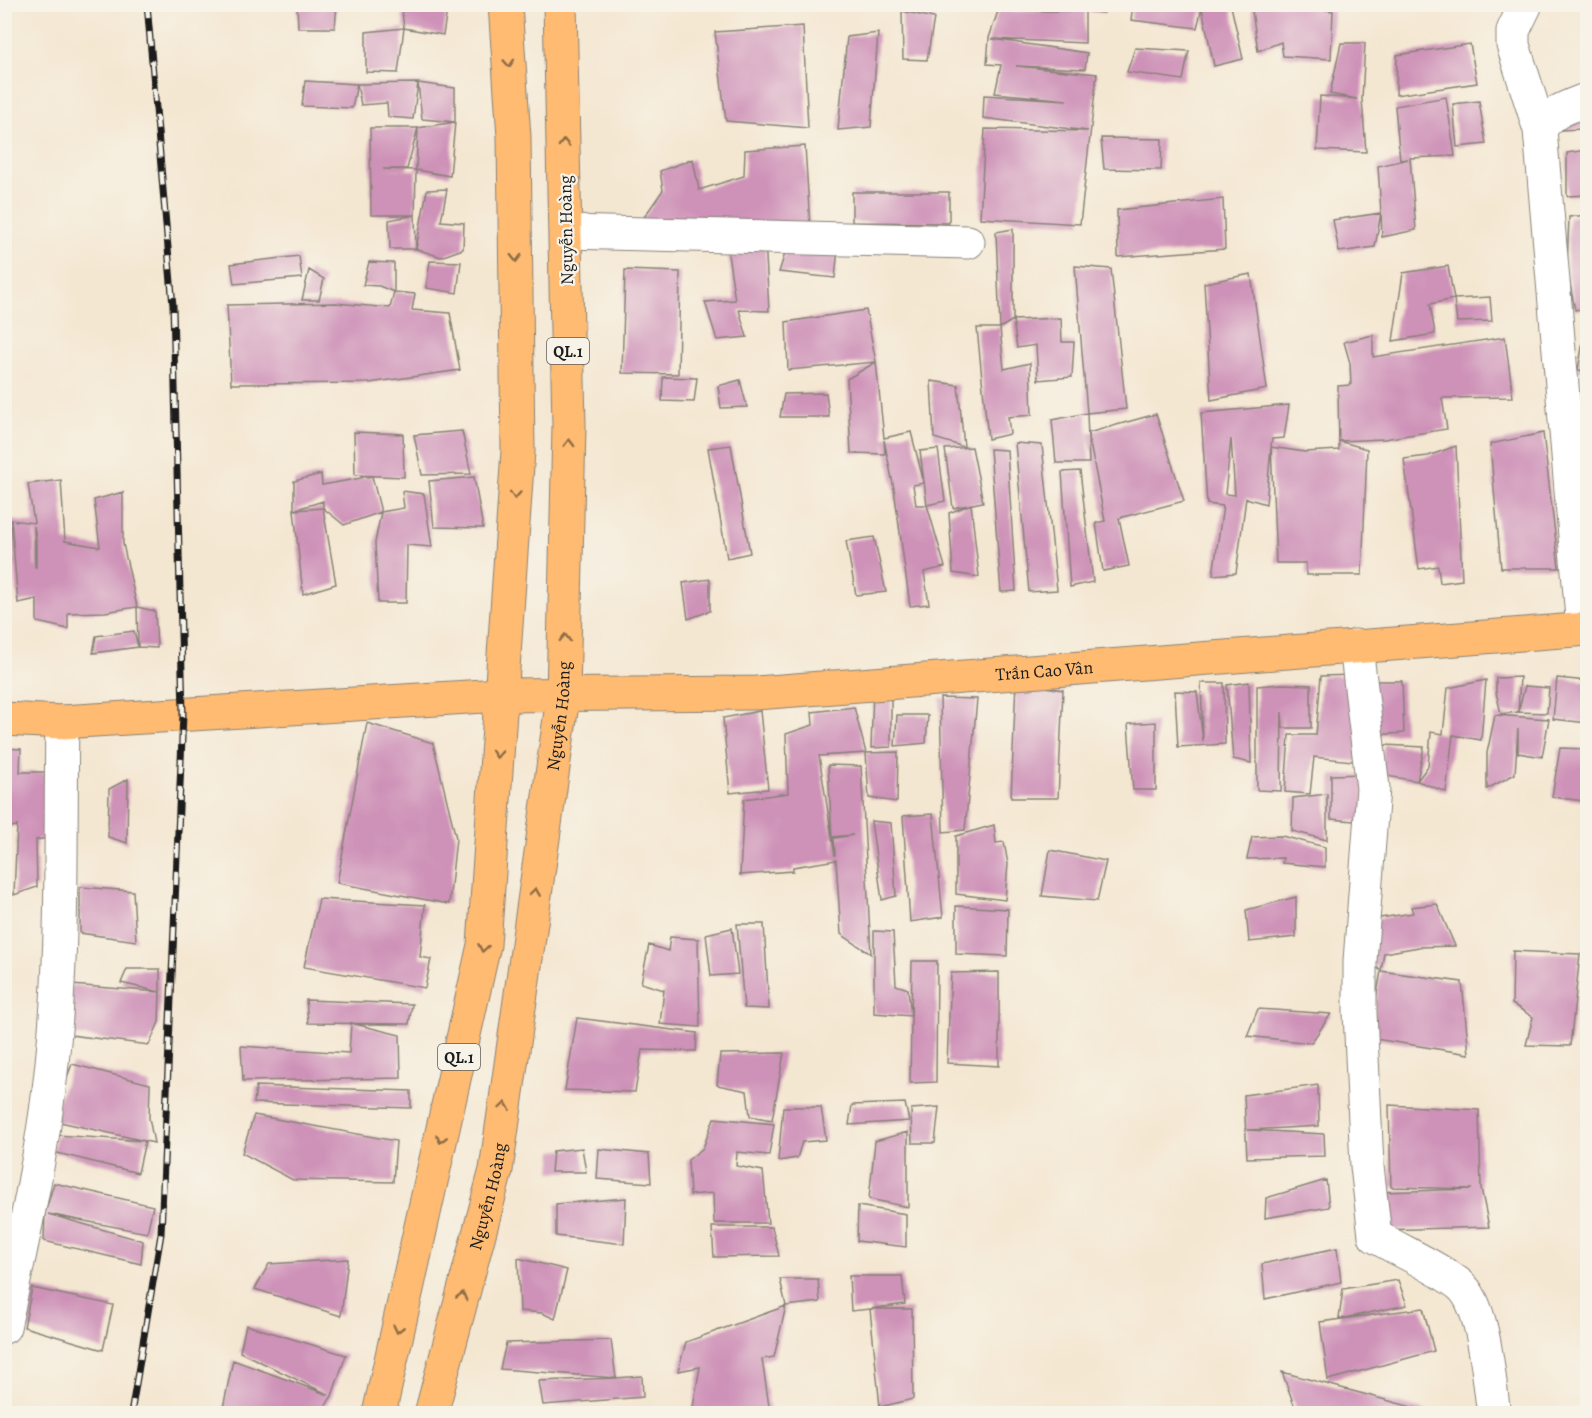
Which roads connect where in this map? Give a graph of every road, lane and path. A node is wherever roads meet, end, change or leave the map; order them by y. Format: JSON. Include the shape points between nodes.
{"nodes":[{"id":1,"x":505,"y":4,"type":"edge"},
{"id":2,"x":560,"y":4,"type":"edge"},
{"id":3,"x":1526,"y":4,"type":"edge"},
{"id":4,"x":1587,"y":99,"type":"edge"},
{"id":5,"x":1540,"y":130,"type":"junction"},
{"id":6,"x":566,"y":232,"type":"junction"},
{"id":7,"x":968,"y":242,"type":"dead end"},
{"id":8,"x":1585,"y":629,"type":"edge"},
{"id":9,"x":1356,"y":646,"type":"junction"},
{"id":10,"x":501,"y":695,"type":"junction"},
{"id":11,"x":563,"y":697,"type":"junction"},
{"id":12,"x":4,"y":719,"type":"edge"},
{"id":13,"x":62,"y":722,"type":"junction"},
{"id":14,"x":4,"y":1327,"type":"edge"},
{"id":15,"x":379,"y":1413,"type":"edge"},
{"id":16,"x":431,"y":1413,"type":"edge"},
{"id":17,"x":1494,"y":1413,"type":"edge"}],
"edges":[{"from":1,"to":10,"type":"main road","number":"QL.1","one_way":true,"via":[[514,137],[518,451]]},
{"from":6,"to":2,"type":"main road","name":"Nguyễn Hoàng","number":"QL.1","one_way":true},
{"from":3,"to":5,"type":"street","via":[[1513,31],[1513,45]]},
{"from":4,"to":5,"type":"street","via":[[1544,121]]},
{"from":5,"to":8,"type":"street"},
{"from":6,"to":7,"type":"street"},
{"from":11,"to":6,"type":"main road","name":"Nguyễn Hoàng","number":"QL.1","one_way":true,"via":[[569,426]]},
{"from":8,"to":9,"type":"main road","name":"Trần Cao Vân"},
{"from":9,"to":11,"type":"main road","name":"Trần Cao Vân","via":[[756,693]]},
{"from":9,"to":17,"type":"street","via":[[1373,788],[1360,1012],[1367,1166],[1375,1236],[1461,1286],[1479,1323]]},
{"from":10,"to":11,"type":"main road","name":"Trần Cao Vân"},
{"from":10,"to":13,"type":"main road","name":"Trần Cao Vân"},
{"from":10,"to":15,"type":"main road","number":"QL.1","one_way":true,"via":[[484,945]]},
{"from":16,"to":11,"type":"main road","name":"Nguyễn Hoàng","number":"QL.1","one_way":true,"via":[[495,1170]]},
{"from":12,"to":13,"type":"main road","name":"Trần Cao Vân"},
{"from":13,"to":14,"type":"street","via":[[60,967],[53,1061],[39,1158]]}]}
